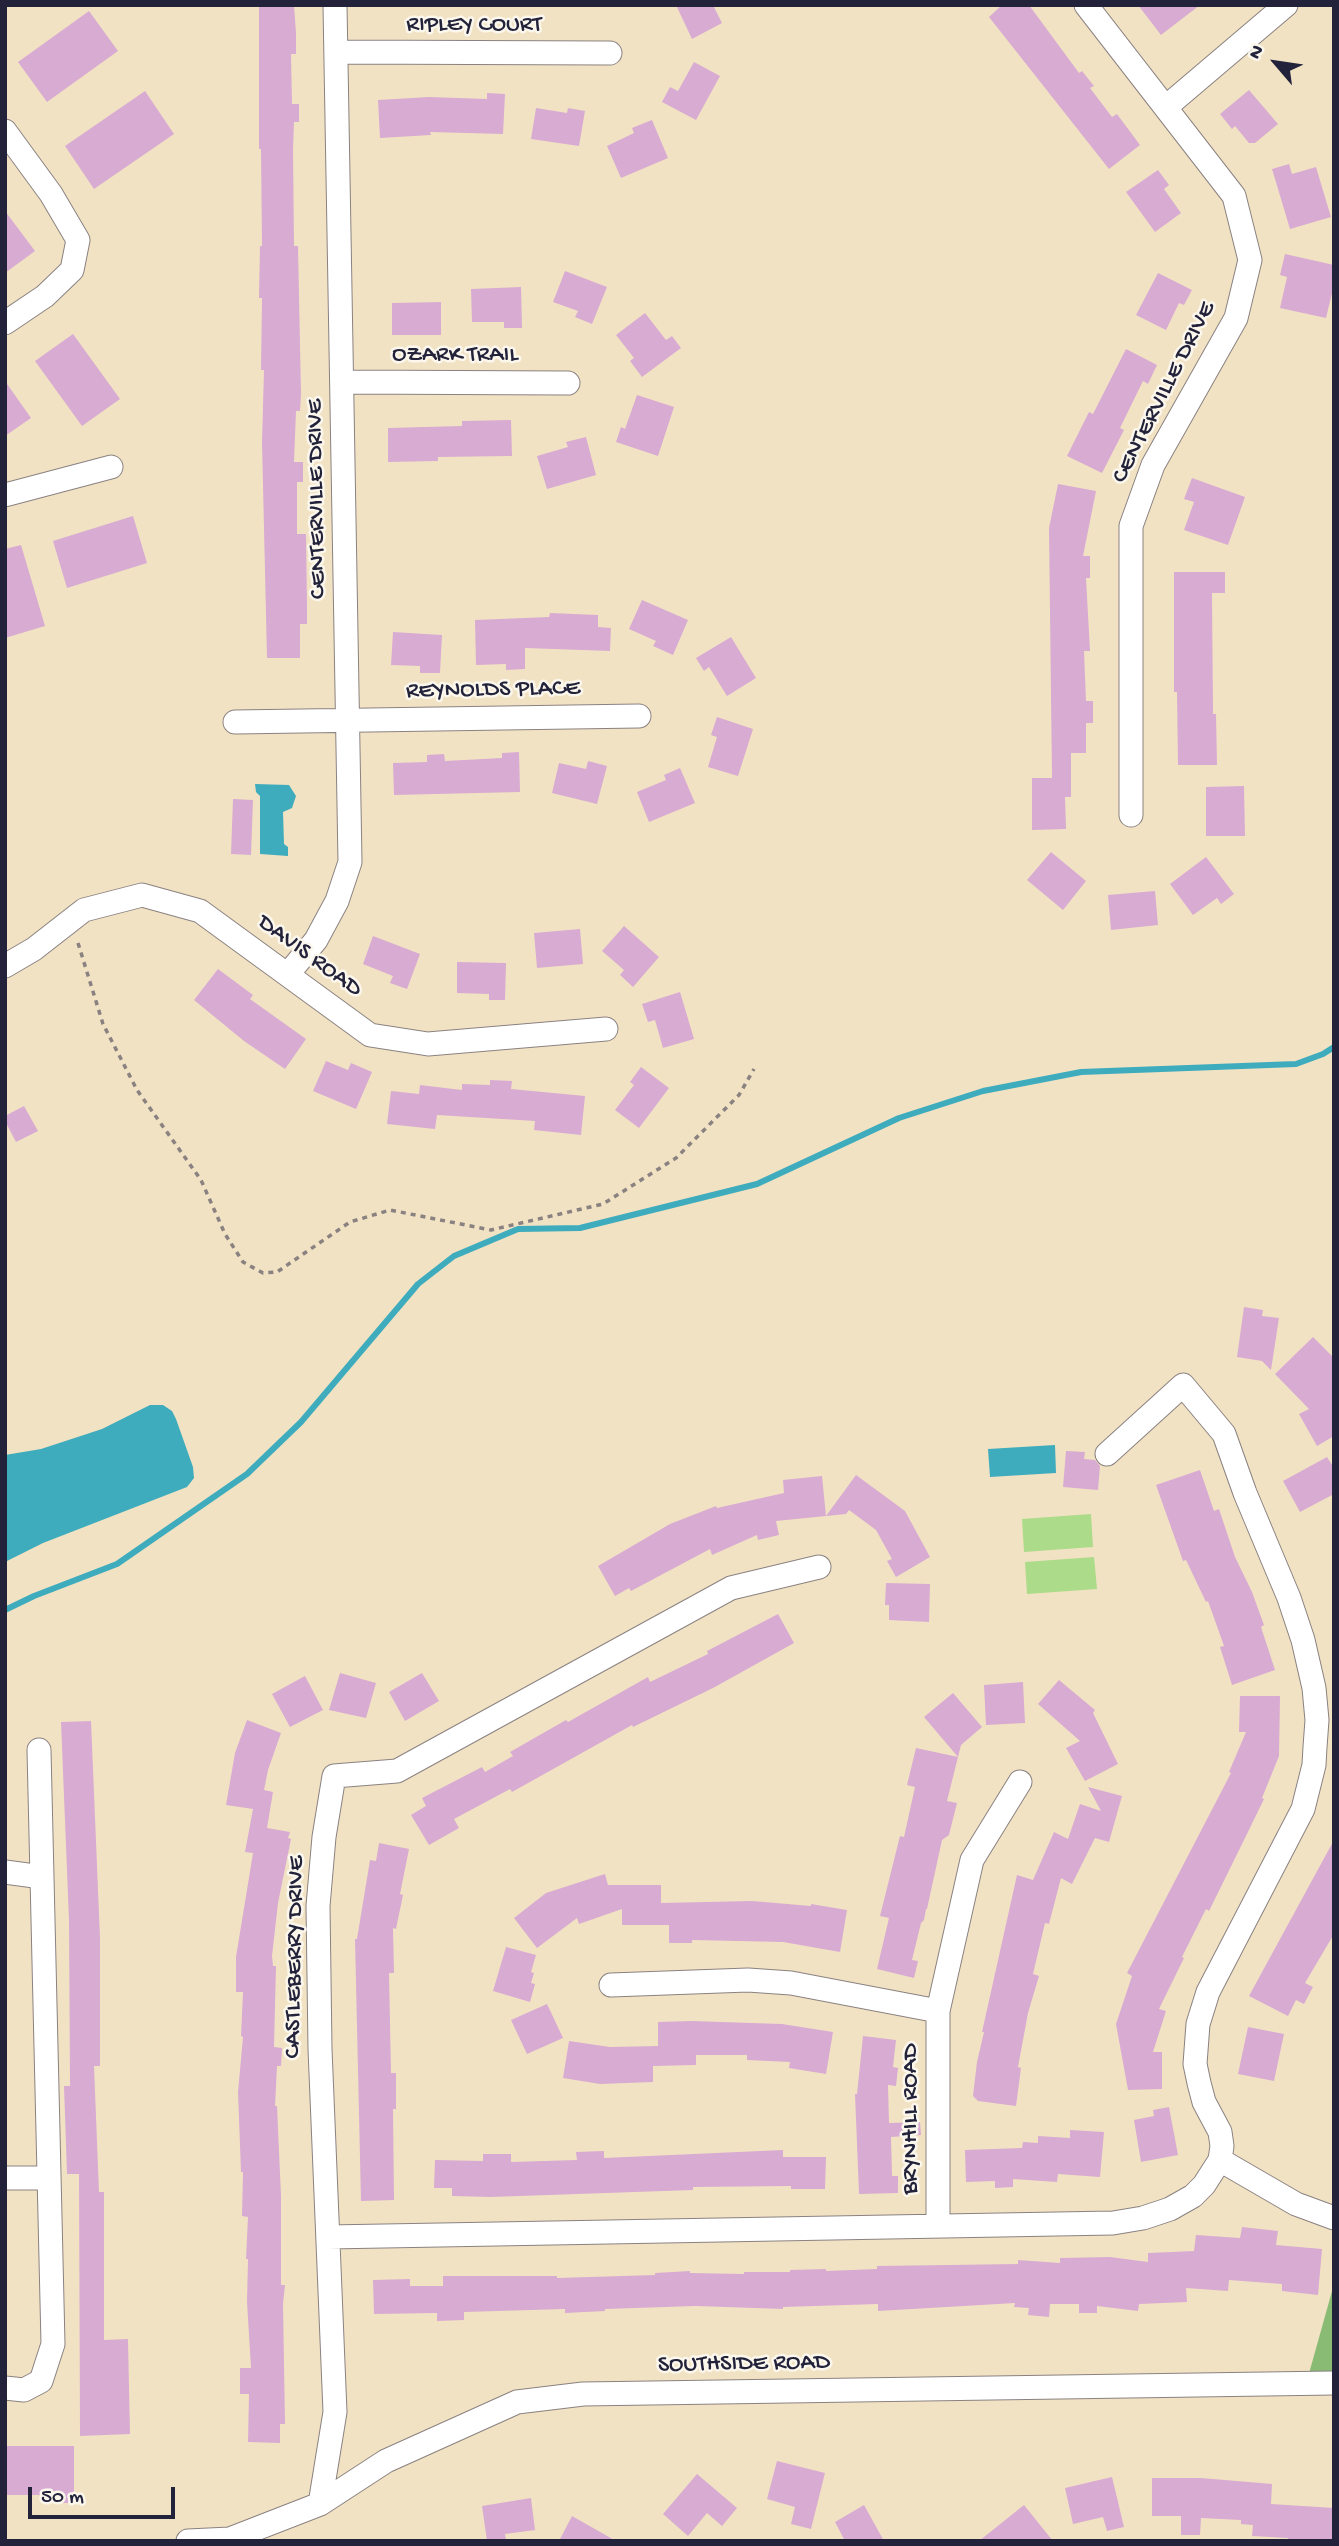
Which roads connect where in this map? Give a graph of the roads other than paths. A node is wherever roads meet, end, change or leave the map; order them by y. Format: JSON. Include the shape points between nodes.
{"nodes":[{"id":1,"x":335,"y":5,"type":"edge"},
{"id":2,"x":1086,"y":5,"type":"edge"},
{"id":3,"x":1286,"y":5,"type":"edge"},
{"id":4,"x":336,"y":52,"type":"junction"},
{"id":5,"x":610,"y":54,"type":"dead end"},
{"id":6,"x":1166,"y":107,"type":"junction"},
{"id":7,"x":5,"y":131,"type":"edge"},
{"id":8,"x":5,"y":323,"type":"edge"},
{"id":9,"x":342,"y":382,"type":"junction"},
{"id":10,"x":568,"y":383,"type":"dead end"},
{"id":11,"x":111,"y":467,"type":"dead end"},
{"id":12,"x":5,"y":495,"type":"edge"},
{"id":13,"x":639,"y":716,"type":"dead end"},
{"id":14,"x":348,"y":720,"type":"junction"},
{"id":15,"x":235,"y":722,"type":"dead end"},
{"id":16,"x":1131,"y":815,"type":"dead end"},
{"id":17,"x":5,"y":966,"type":"edge"},
{"id":18,"x":288,"y":974,"type":"junction"},
{"id":19,"x":606,"y":1029,"type":"dead end"},
{"id":20,"x":1107,"y":1454,"type":"dead end"},
{"id":21,"x":819,"y":1567,"type":"dead end"},
{"id":22,"x":39,"y":1750,"type":"dead end"},
{"id":23,"x":1020,"y":1782,"type":"dead end"},
{"id":24,"x":5,"y":1872,"type":"edge"},
{"id":25,"x":42,"y":1877,"type":"junction"},
{"id":26,"x":611,"y":1985,"type":"dead end"},
{"id":27,"x":938,"y":2011,"type":"junction"},
{"id":28,"x":1220,"y":2161,"type":"junction"},
{"id":29,"x":5,"y":2178,"type":"edge"},
{"id":30,"x":49,"y":2178,"type":"junction"},
{"id":31,"x":1334,"y":2218,"type":"edge"},
{"id":32,"x":939,"y":2226,"type":"junction"},
{"id":33,"x":328,"y":2237,"type":"junction"},
{"id":34,"x":1334,"y":2384,"type":"edge"},
{"id":35,"x":5,"y":2388,"type":"edge"},
{"id":36,"x":320,"y":2504,"type":"junction"},
{"id":37,"x":188,"y":2541,"type":"edge"}],
"edges":[{"from":1,"to":4,"type":"street","name":"CENTERVILLE DRIVE"},
{"from":2,"to":6,"type":"street","name":"CENTERVILLE DRIVE"},
{"from":3,"to":6,"type":"street"},
{"from":4,"to":5,"type":"street","name":"RIPLEY COURT"},
{"from":4,"to":9,"type":"street","name":"CENTERVILLE DRIVE"},
{"from":6,"to":16,"type":"street","name":"CENTERVILLE DRIVE","via":[[1234,196],[1250,260],[1236,318],[1153,465],[1131,526]]},
{"from":7,"to":8,"type":"street","via":[[78,240],[72,270],[46,296]]},
{"from":9,"to":10,"type":"street","name":"OZARK TRAIL"},
{"from":9,"to":14,"type":"street","name":"CENTERVILLE DRIVE"},
{"from":11,"to":12,"type":"street"},
{"from":13,"to":14,"type":"street","name":"REYNOLDS PLACE"},
{"from":14,"to":15,"type":"street","name":"REYNOLDS PLACE"},
{"from":14,"to":18,"type":"street","name":"CENTERVILLE DRIVE","via":[[350,862],[337,901],[316,940]]},
{"from":17,"to":18,"type":"street","name":"DAVIS ROAD","via":[[84,910],[142,895],[200,911]]},
{"from":18,"to":19,"type":"street","name":"DAVIS ROAD","via":[[370,1035],[428,1044]]},
{"from":20,"to":28,"type":"street","via":[[1183,1385],[1224,1434],[1289,1598],[1314,1688],[1315,1756],[1303,1809],[1208,1992],[1198,2024],[1195,2064],[1204,2102],[1220,2132]]},
{"from":21,"to":33,"type":"street","name":"CASTLEBERRY DRIVE","via":[[731,1588],[397,1770],[334,1776],[318,1906]]},
{"from":22,"to":25,"type":"street"},
{"from":23,"to":27,"type":"street","name":"BRYNHILL ROAD","via":[[972,1860]]},
{"from":24,"to":25,"type":"street"},
{"from":25,"to":30,"type":"street"},
{"from":26,"to":27,"type":"street","via":[[791,1983]]},
{"from":27,"to":32,"type":"street","name":"BRYNHILL ROAD"},
{"from":28,"to":31,"type":"street","via":[[1296,2204]]},
{"from":28,"to":32,"type":"street","via":[[1193,2196],[1143,2218],[1079,2225]]},
{"from":29,"to":30,"type":"street"},
{"from":30,"to":35,"type":"street","via":[[53,2344],[41,2381],[24,2390]]},
{"from":32,"to":33,"type":"street"},
{"from":33,"to":36,"type":"street","name":"CASTLEBERRY DRIVE","via":[[335,2412]]},
{"from":34,"to":36,"type":"street","name":"SOUTHSIDE ROAD","via":[[570,2395],[517,2402],[386,2461]]},
{"from":36,"to":37,"type":"street","name":"SOUTHSIDE ROAD","via":[[230,2539]]}]}
